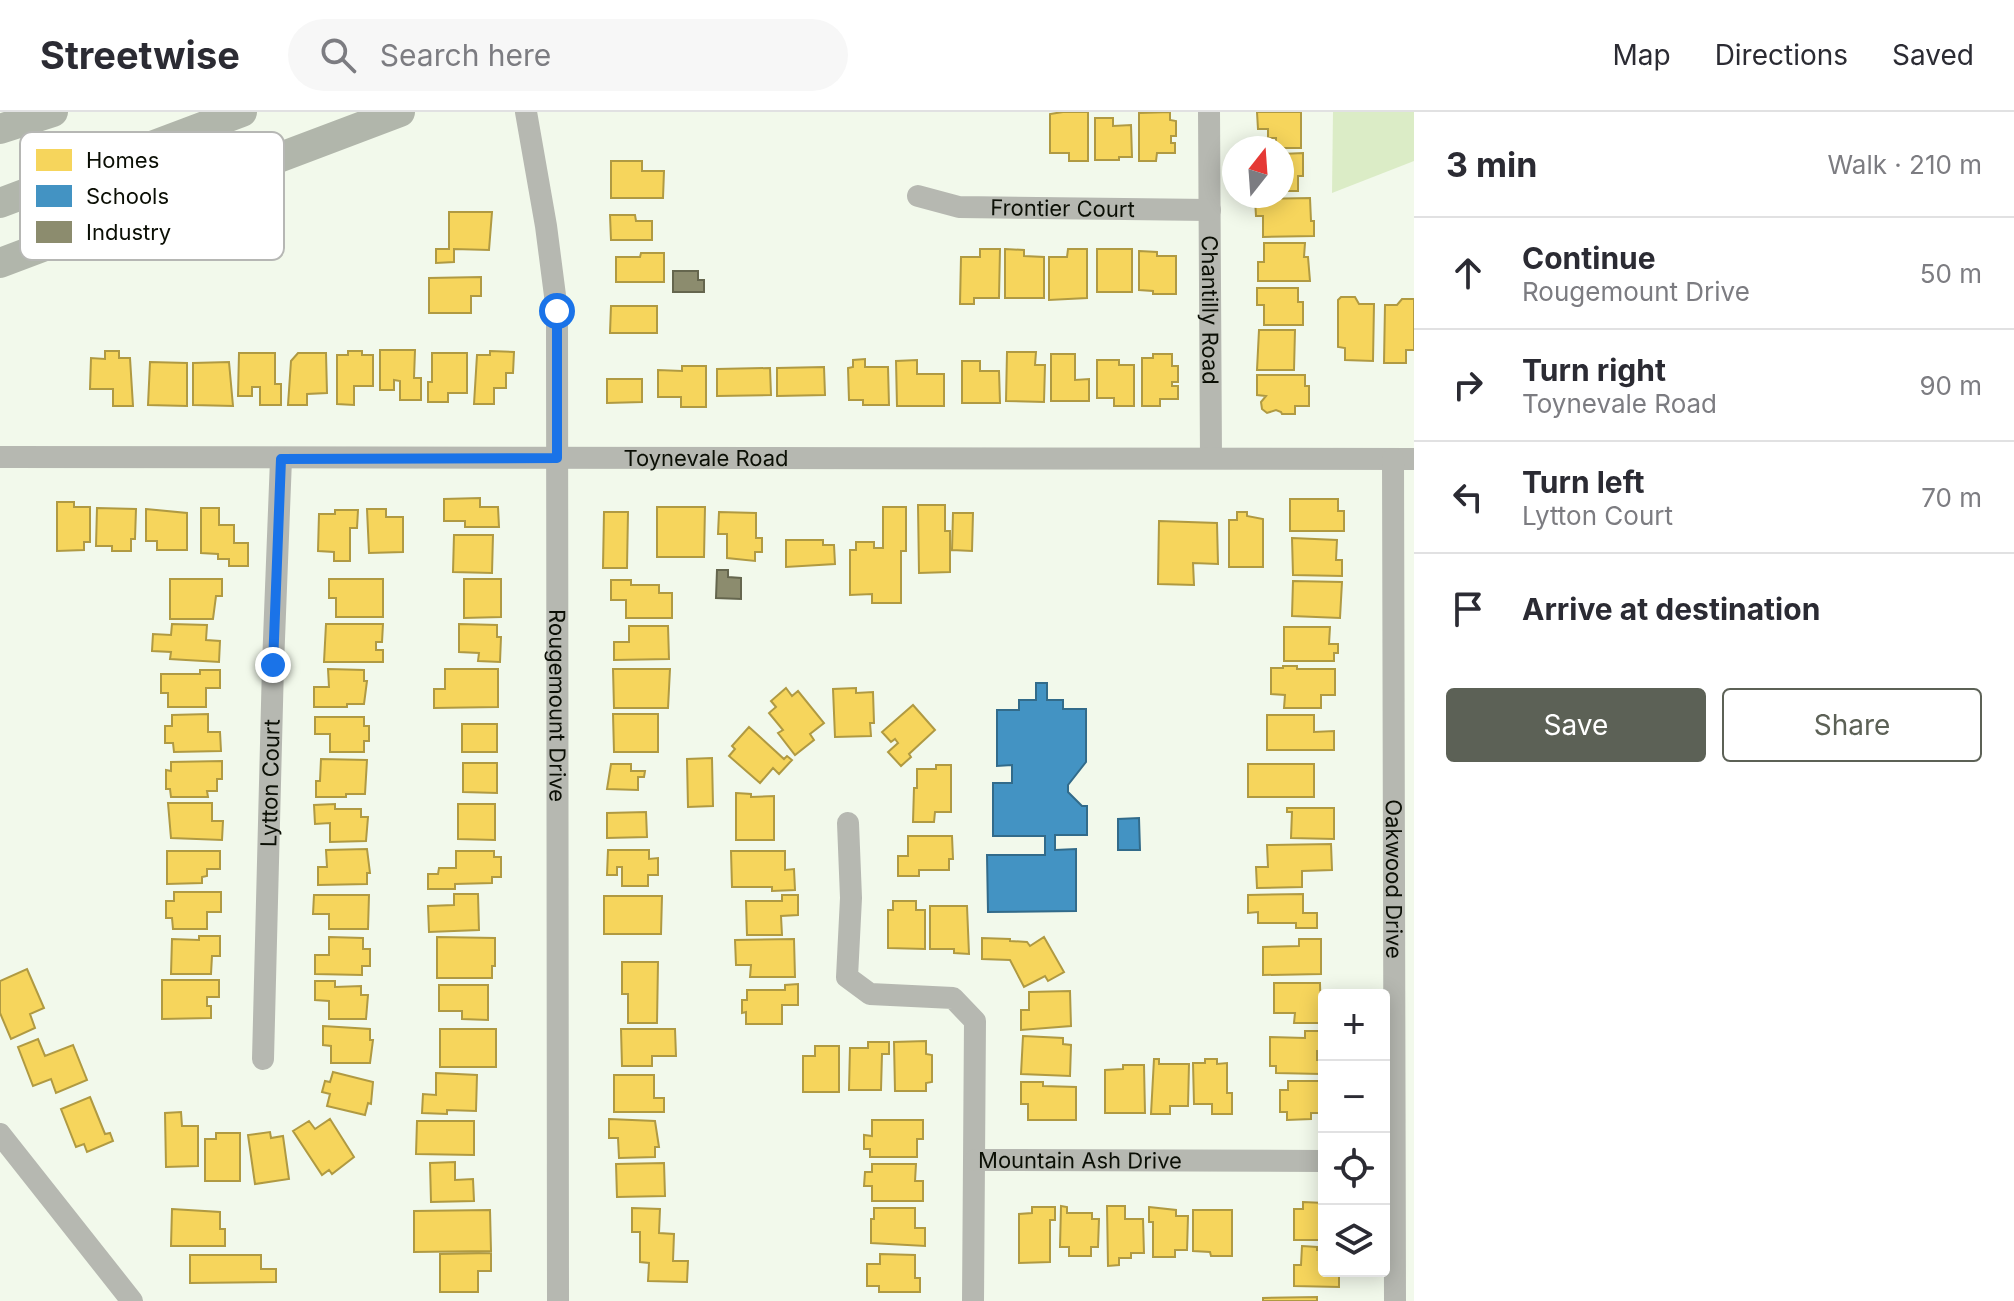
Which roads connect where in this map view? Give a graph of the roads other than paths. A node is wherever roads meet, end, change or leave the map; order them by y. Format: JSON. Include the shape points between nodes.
{"nodes":[{"id":1,"x":53,"y":112,"type":"edge"},
{"id":2,"x":242,"y":112,"type":"edge"},
{"id":3,"x":400,"y":112,"type":"edge"},
{"id":4,"x":526,"y":112,"type":"edge"},
{"id":5,"x":1209,"y":112,"type":"edge"},
{"id":6,"x":0,"y":129,"type":"edge"},
{"id":7,"x":189,"y":132,"type":"edge"},
{"id":8,"x":284,"y":156,"type":"edge"},
{"id":9,"x":20,"y":195,"type":"edge"},
{"id":10,"x":918,"y":196,"type":"dead end"},
{"id":11,"x":0,"y":203,"type":"edge"},
{"id":12,"x":1210,"y":210,"type":"junction"},
{"id":13,"x":20,"y":255,"type":"edge"},
{"id":14,"x":0,"y":263,"type":"edge"},
{"id":15,"x":0,"y":457,"type":"edge"},
{"id":16,"x":557,"y":458,"type":"junction"},
{"id":17,"x":1211,"y":458,"type":"junction"},
{"id":18,"x":281,"y":459,"type":"junction"},
{"id":19,"x":1404,"y":459,"type":"edge"},
{"id":20,"x":848,"y":823,"type":"dead end"},
{"id":21,"x":263,"y":1059,"type":"dead end"},
{"id":22,"x":1390,"y":1133,"type":"edge"},
{"id":23,"x":0,"y":1134,"type":"edge"},
{"id":24,"x":976,"y":1160,"type":"junction"},
{"id":25,"x":1318,"y":1161,"type":"edge"},
{"id":26,"x":1390,"y":1184,"type":"edge"},
{"id":27,"x":132,"y":1301,"type":"edge"},
{"id":28,"x":558,"y":1301,"type":"edge"},
{"id":29,"x":973,"y":1301,"type":"edge"},
{"id":30,"x":1395,"y":1301,"type":"edge"}],
"edges":[{"from":1,"to":6,"type":"highway"},
{"from":2,"to":7,"type":"highway"},
{"from":3,"to":8,"type":"highway"},
{"from":4,"to":16,"type":"street","name":"Rougemount Drive","via":[[557,311]]},
{"from":5,"to":12,"type":"street","name":"Chantilly Road"},
{"from":9,"to":11,"type":"highway"},
{"from":10,"to":12,"type":"street","name":"Frontier Court","via":[[959,207]]},
{"from":12,"to":17,"type":"street","name":"Chantilly Road"},
{"from":13,"to":14,"type":"highway"},
{"from":15,"to":18,"type":"street","name":"Toynevale Road"},
{"from":16,"to":17,"type":"street","name":"Toynevale Road"},
{"from":16,"to":18,"type":"street","name":"Toynevale Road"},
{"from":16,"to":28,"type":"street","name":"Rougemount Drive"},
{"from":17,"to":19,"type":"street","name":"Toynevale Road"},
{"from":18,"to":21,"type":"street","name":"Lytton Court"},
{"from":19,"to":22,"type":"street","name":"Oakwood Drive"},
{"from":20,"to":24,"type":"street","via":[[847,977],[870,994],[953,998],[975,1021]]},
{"from":23,"to":27,"type":"street"},
{"from":24,"to":25,"type":"street","name":"Mountain Ash Drive"},
{"from":24,"to":29,"type":"street","name":"Mountain Ash Drive"},
{"from":26,"to":30,"type":"street","name":"Oakwood Drive"}]}
